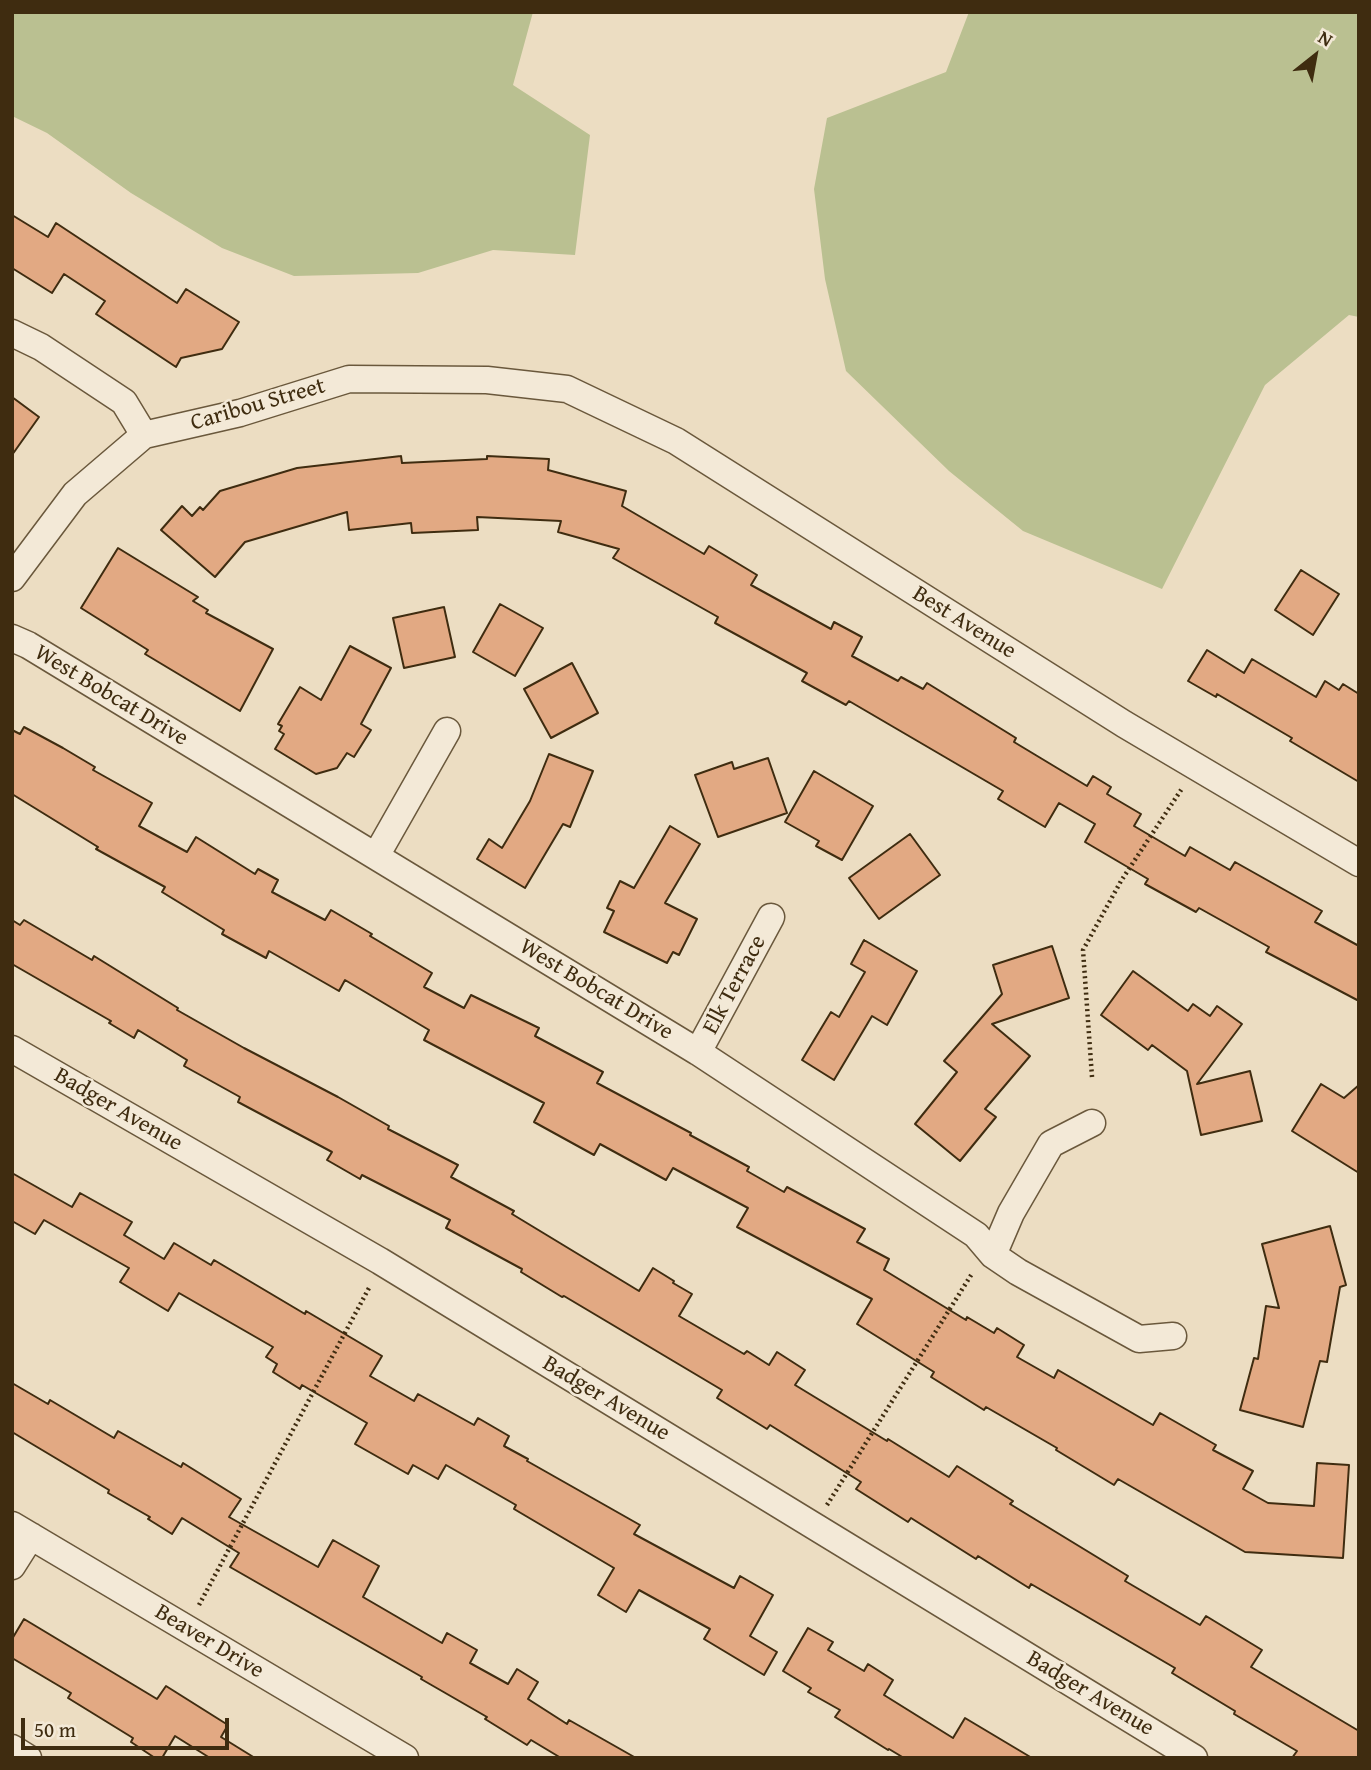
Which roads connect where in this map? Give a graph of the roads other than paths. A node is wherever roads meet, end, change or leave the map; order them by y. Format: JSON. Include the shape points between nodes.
{"nodes":[{"id":1,"x":12,"y":333,"type":"edge"},
{"id":2,"x":567,"y":389,"type":"joint"},
{"id":3,"x":144,"y":435,"type":"junction"},
{"id":4,"x":12,"y":578,"type":"edge"},
{"id":5,"x":12,"y":639,"type":"edge"},
{"id":6,"x":447,"y":731,"type":"dead end"},
{"id":7,"x":376,"y":856,"type":"junction"},
{"id":8,"x":1359,"y":863,"type":"edge"},
{"id":9,"x":771,"y":917,"type":"dead end"},
{"id":10,"x":12,"y":1049,"type":"edge"},
{"id":11,"x":698,"y":1052,"type":"junction"},
{"id":12,"x":1092,"y":1123,"type":"dead end"},
{"id":13,"x":985,"y":1260,"type":"junction"},
{"id":14,"x":1173,"y":1336,"type":"dead end"},
{"id":15,"x":22,"y":1531,"type":"edge"},
{"id":16,"x":12,"y":1566,"type":"edge"},
{"id":17,"x":12,"y":1748,"type":"edge"},
{"id":18,"x":28,"y":1758,"type":"edge"},
{"id":19,"x":405,"y":1758,"type":"edge"},
{"id":20,"x":1194,"y":1758,"type":"edge"}],
"edges":[{"from":1,"to":3,"type":"street","via":[[124,402]]},
{"from":2,"to":3,"type":"street","name":"Caribou Street","via":[[487,380],[349,379],[240,413]]},
{"from":2,"to":8,"type":"street","name":"Best Avenue","via":[[676,441],[1124,724]]},
{"from":3,"to":4,"type":"street","name":"Caribou Street","via":[[75,494]]},
{"from":5,"to":7,"type":"street","name":"West Bobcat Drive"},
{"from":6,"to":7,"type":"street"},
{"from":7,"to":11,"type":"street","name":"West Bobcat Drive"},
{"from":9,"to":11,"type":"street","name":"Elk Terrace"},
{"from":10,"to":20,"type":"street","name":"Badger Avenue","via":[[380,1261]]},
{"from":11,"to":13,"type":"street","name":"West Bobcat Drive","via":[[976,1235]]},
{"from":12,"to":13,"type":"street","via":[[1051,1144]]},
{"from":13,"to":14,"type":"street","name":"West Bobcat Drive","via":[[1018,1272],[1139,1339]]},
{"from":15,"to":16,"type":"street"},
{"from":15,"to":19,"type":"street","name":"Beaver Drive"},
{"from":17,"to":18,"type":"street"}]}
